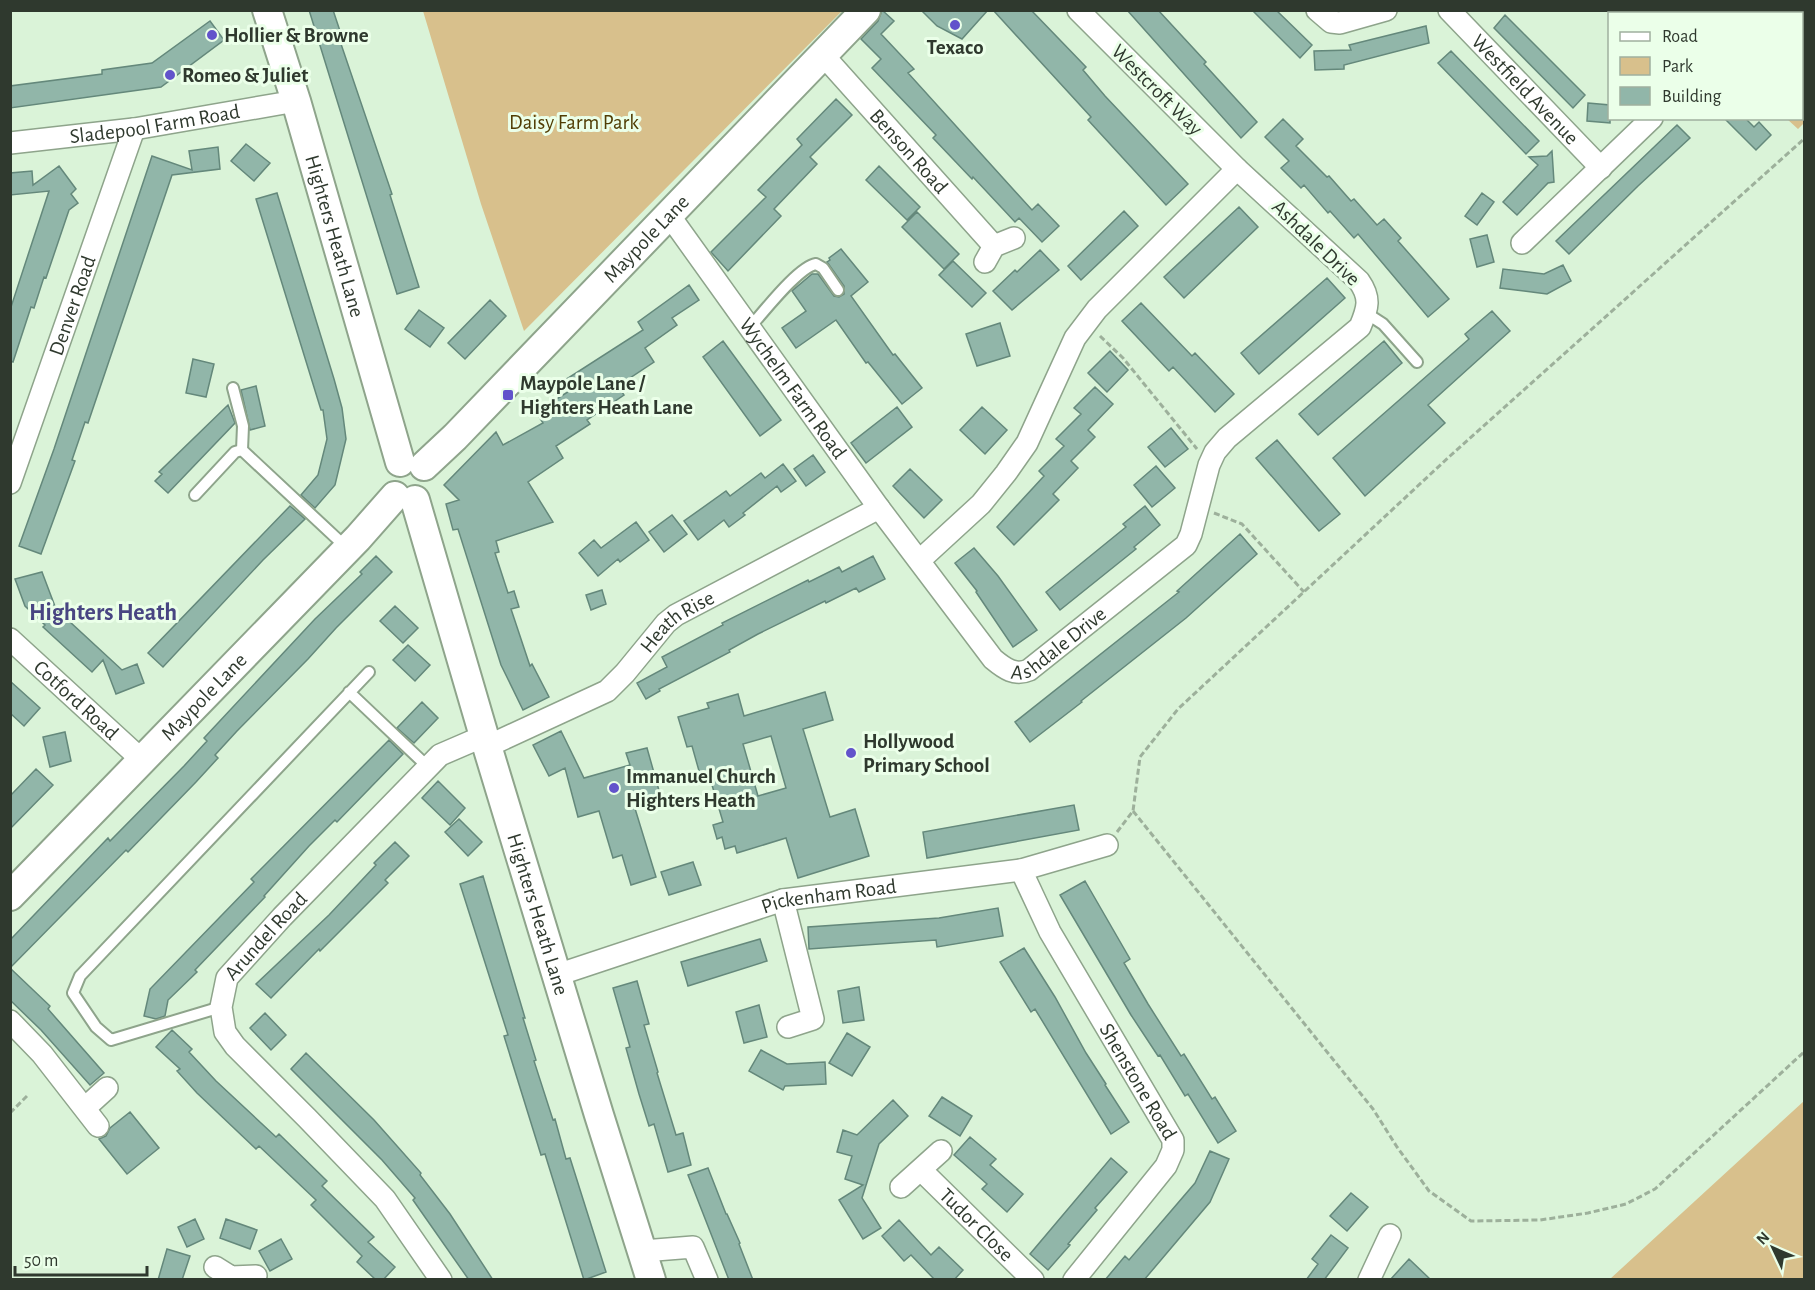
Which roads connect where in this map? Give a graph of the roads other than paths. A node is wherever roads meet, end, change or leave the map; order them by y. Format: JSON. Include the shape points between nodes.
{"nodes":[{"id":1,"x":267,"y":10,"type":"edge"},
{"id":2,"x":866,"y":10,"type":"edge"},
{"id":3,"x":1078,"y":10,"type":"edge"},
{"id":4,"x":1317,"y":10,"type":"edge"},
{"id":5,"x":1386,"y":10,"type":"edge"},
{"id":6,"x":1449,"y":10,"type":"edge"},
{"id":7,"x":823,"y":55,"type":"junction"},
{"id":8,"x":296,"y":101,"type":"junction"},
{"id":9,"x":1650,"y":120,"type":"edge"},
{"id":10,"x":134,"y":129,"type":"junction"},
{"id":11,"x":10,"y":144,"type":"edge"},
{"id":12,"x":1601,"y":168,"type":"junction"},
{"id":13,"x":1237,"y":169,"type":"junction"},
{"id":14,"x":669,"y":215,"type":"junction"},
{"id":15,"x":1014,"y":238,"type":"dead end"},
{"id":16,"x":1522,"y":243,"type":"dead end"},
{"id":17,"x":838,"y":290,"type":"dead end"},
{"id":18,"x":1366,"y":313,"type":"junction"},
{"id":19,"x":750,"y":327,"type":"junction"},
{"id":20,"x":1417,"y":362,"type":"dead end"},
{"id":21,"x":233,"y":388,"type":"dead end"},
{"id":22,"x":242,"y":450,"type":"junction"},
{"id":23,"x":412,"y":464,"type":"junction"},
{"id":24,"x":10,"y":483,"type":"edge"},
{"id":25,"x":195,"y":495,"type":"dead end"},
{"id":26,"x":405,"y":498,"type":"junction"},
{"id":27,"x":879,"y":508,"type":"junction"},
{"id":28,"x":371,"y":524,"type":"junction"},
{"id":29,"x":429,"y":547,"type":"junction"},
{"id":30,"x":348,"y":549,"type":"junction"},
{"id":31,"x":920,"y":560,"type":"junction"},
{"id":32,"x":10,"y":639,"type":"edge"},
{"id":33,"x":369,"y":672,"type":"dead end"},
{"id":34,"x":349,"y":692,"type":"junction"},
{"id":35,"x":486,"y":741,"type":"junction"},
{"id":36,"x":142,"y":761,"type":"junction"},
{"id":37,"x":428,"y":767,"type":"junction"},
{"id":38,"x":1107,"y":845,"type":"road end"},
{"id":39,"x":1021,"y":870,"type":"junction"},
{"id":40,"x":10,"y":896,"type":"edge"},
{"id":41,"x":783,"y":900,"type":"junction"},
{"id":42,"x":557,"y":975,"type":"junction"},
{"id":43,"x":220,"y":1007,"type":"junction"},
{"id":44,"x":10,"y":1021,"type":"edge"},
{"id":45,"x":788,"y":1027,"type":"dead end"},
{"id":46,"x":107,"y":1088,"type":"dead end"},
{"id":47,"x":85,"y":1108,"type":"junction"},
{"id":48,"x":98,"y":1126,"type":"dead end"},
{"id":49,"x":941,"y":1151,"type":"dead end"},
{"id":50,"x":921,"y":1170,"type":"junction"},
{"id":51,"x":901,"y":1187,"type":"dead end"},
{"id":52,"x":1389,"y":1235,"type":"dead end"},
{"id":53,"x":643,"y":1251,"type":"junction"},
{"id":54,"x":225,"y":1275,"type":"edge"},
{"id":55,"x":256,"y":1276,"type":"dead end"},
{"id":56,"x":441,"y":1280,"type":"edge"},
{"id":57,"x":651,"y":1280,"type":"edge"},
{"id":58,"x":707,"y":1280,"type":"edge"},
{"id":59,"x":1033,"y":1280,"type":"edge"},
{"id":60,"x":1074,"y":1280,"type":"edge"},
{"id":61,"x":1369,"y":1280,"type":"edge"}],
"edges":[{"from":1,"to":8,"type":"street","name":"Highters Heath Lane"},
{"from":2,"to":7,"type":"street","name":"Maypole Lane"},
{"from":3,"to":13,"type":"street","name":"Westcroft Way"},
{"from":4,"to":5,"type":"street","via":[[1331,22],[1340,23]]},
{"from":6,"to":12,"type":"street","name":"Westfield Avenue"},
{"from":7,"to":14,"type":"street","name":"Maypole Lane"},
{"from":7,"to":15,"type":"street","name":"Benson Road","via":[[990,254]]},
{"from":8,"to":10,"type":"street","name":"Sladepool Farm Road"},
{"from":8,"to":23,"type":"street","name":"Highters Heath Lane"},
{"from":9,"to":12,"type":"street"},
{"from":10,"to":11,"type":"street","name":"Sladepool Farm Road"},
{"from":10,"to":24,"type":"street","name":"Denver Road"},
{"from":12,"to":16,"type":"street"},
{"from":13,"to":18,"type":"street","name":"Ashdale Drive","via":[[1359,281],[1368,302]]},
{"from":13,"to":31,"type":"street","via":[[1085,322],[1027,443],[981,504]]},
{"from":14,"to":19,"type":"street","name":"Wychelm Farm Road"},
{"from":14,"to":23,"type":"street","name":"Maypole Lane"},
{"from":17,"to":19,"type":"lane","via":[[823,268],[809,265]]},
{"from":18,"to":20,"type":"lane","via":[[1383,324]]},
{"from":18,"to":31,"type":"street","name":"Ashdale Drive","via":[[1360,327],[1215,452],[1186,545],[1029,670],[1021,674],[1012,672],[993,660]]},
{"from":19,"to":27,"type":"street","name":"Wychelm Farm Road"},
{"from":21,"to":22,"type":"lane","via":[[243,426]]},
{"from":22,"to":25,"type":"lane","via":[[235,452]]},
{"from":22,"to":30,"type":"lane"},
{"from":23,"to":26,"type":"street","name":"Highters Heath Lane","via":[[428,472],[429,486],[422,497]]},
{"from":26,"to":28,"type":"street","name":"Maypole Lane"},
{"from":26,"to":29,"type":"street","name":"Highters Heath Lane"},
{"from":27,"to":31,"type":"street","name":"Wychelm Farm Road"},
{"from":27,"to":35,"type":"street","name":"Heath Rise","via":[[676,615],[607,691]]},
{"from":28,"to":29,"type":"street","via":[[386,523],[410,530]]},
{"from":28,"to":30,"type":"street","name":"Maypole Lane"},
{"from":29,"to":35,"type":"street","name":"Highters Heath Lane"},
{"from":30,"to":36,"type":"street","name":"Maypole Lane"},
{"from":32,"to":36,"type":"street","name":"Cotford Road"},
{"from":33,"to":34,"type":"lane"},
{"from":34,"to":37,"type":"lane"},
{"from":34,"to":43,"type":"lane","via":[[80,976],[73,993],[96,1027],[111,1040]]},
{"from":35,"to":37,"type":"street","name":"Arundel Road","via":[[440,755]]},
{"from":35,"to":42,"type":"street","name":"Highters Heath Lane"},
{"from":36,"to":40,"type":"street","name":"Maypole Lane"},
{"from":37,"to":43,"type":"street","name":"Arundel Road","via":[[237,965],[227,978]]},
{"from":38,"to":39,"type":"street","name":"Pickenham Road"},
{"from":39,"to":41,"type":"street","name":"Pickenham Road"},
{"from":39,"to":60,"type":"street","name":"Shenstone Road","via":[[1050,932],[1173,1140],[1166,1166]]},
{"from":41,"to":42,"type":"street","name":"Pickenham Road"},
{"from":41,"to":45,"type":"street","via":[[813,1019]]},
{"from":42,"to":53,"type":"street","name":"Highters Heath Lane"},
{"from":43,"to":56,"type":"street","name":"Arundel Road","via":[[225,1032],[235,1046],[386,1199]]},
{"from":44,"to":47,"type":"street"},
{"from":46,"to":47,"type":"street"},
{"from":47,"to":48,"type":"street"},
{"from":49,"to":50,"type":"street","name":"Tudor Close"},
{"from":50,"to":51,"type":"street","name":"Tudor Close"},
{"from":50,"to":59,"type":"street","name":"Tudor Close"},
{"from":52,"to":61,"type":"street"},
{"from":53,"to":57,"type":"street","name":"Highters Heath Lane"},
{"from":53,"to":58,"type":"street","via":[[693,1247]]},
{"from":54,"to":55,"type":"street"}]}
